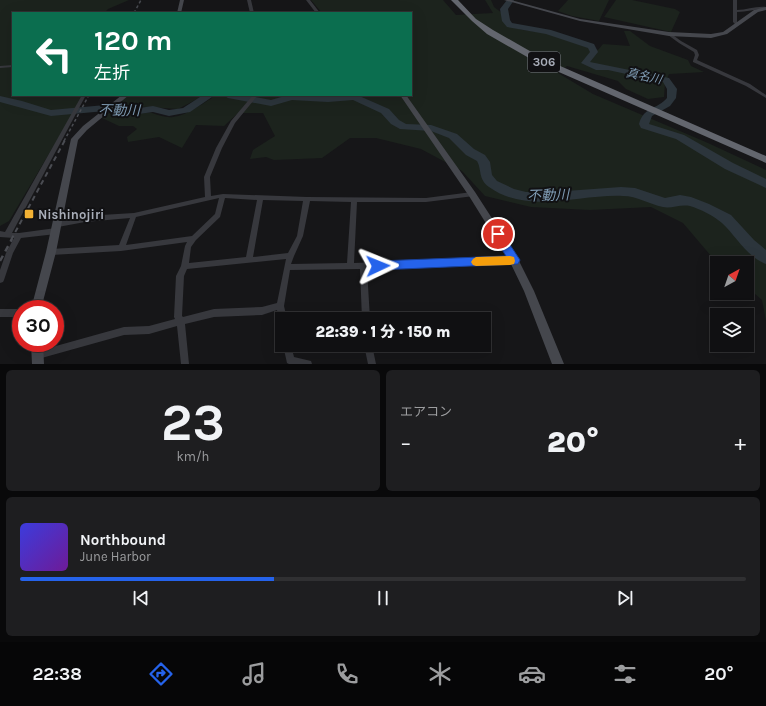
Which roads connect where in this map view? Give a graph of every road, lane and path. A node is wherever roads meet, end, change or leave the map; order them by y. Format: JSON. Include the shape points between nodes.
{"nodes":[{"id":1,"x":182,"y":0,"type":"edge"},
{"id":2,"x":249,"y":0,"type":"edge"},
{"id":3,"x":308,"y":0,"type":"edge"},
{"id":4,"x":454,"y":0,"type":"edge"},
{"id":5,"x":506,"y":0,"type":"edge"},
{"id":6,"x":735,"y":0,"type":"edge"},
{"id":7,"x":765,"y":8,"type":"edge"},
{"id":8,"x":735,"y":11,"type":"junction"},
{"id":9,"x":179,"y":12,"type":"edge"},
{"id":10,"x":252,"y":12,"type":"edge"},
{"id":11,"x":317,"y":12,"type":"edge"},
{"id":12,"x":737,"y":24,"type":"junction"},
{"id":13,"x":668,"y":34,"type":"junction"},
{"id":14,"x":12,"y":66,"type":"edge"},
{"id":15,"x":0,"y":67,"type":"edge"},
{"id":16,"x":83,"y":96,"type":"edge"},
{"id":17,"x":125,"y":96,"type":"edge"},
{"id":18,"x":404,"y":96,"type":"edge"},
{"id":19,"x":766,"y":97,"type":"edge"},
{"id":20,"x":253,"y":99,"type":"edge"},
{"id":21,"x":766,"y":160,"type":"edge"},
{"id":22,"x":472,"y":194,"type":"junction"},
{"id":23,"x":223,"y":196,"type":"junction"},
{"id":24,"x":208,"y":198,"type":"junction"},
{"id":25,"x":260,"y":198,"type":"junction"},
{"id":26,"x":307,"y":199,"type":"junction"},
{"id":27,"x":354,"y":200,"type":"junction"},
{"id":28,"x":134,"y":215,"type":"junction"},
{"id":29,"x":57,"y":227,"type":"junction"},
{"id":30,"x":4,"y":235,"type":"edge"},
{"id":31,"x":19,"y":236,"type":"junction"},
{"id":32,"x":194,"y":238,"type":"junction"},
{"id":33,"x":121,"y":248,"type":"junction"},
{"id":34,"x":51,"y":252,"type":"junction"},
{"id":35,"x":290,"y":256,"type":"junction"},
{"id":36,"x":250,"y":260,"type":"junction"},
{"id":37,"x":514,"y":260,"type":"junction"},
{"id":38,"x":185,"y":266,"type":"junction"},
{"id":39,"x":350,"y":266,"type":"junction"},
{"id":40,"x":363,"y":266,"type":"junction"},
{"id":41,"x":287,"y":267,"type":"junction"},
{"id":42,"x":0,"y":280,"type":"edge"},
{"id":43,"x":38,"y":300,"type":"edge"},
{"id":44,"x":280,"y":306,"type":"junction"},
{"id":45,"x":281,"y":312,"type":"edge"},
{"id":46,"x":366,"y":312,"type":"edge"},
{"id":47,"x":0,"y":313,"type":"edge"},
{"id":48,"x":12,"y":313,"type":"edge"},
{"id":49,"x":181,"y":320,"type":"junction"},
{"id":50,"x":288,"y":352,"type":"edge"},
{"id":51,"x":369,"y":352,"type":"edge"},
{"id":52,"x":38,"y":359,"type":"edge"},
{"id":53,"x":186,"y":364,"type":"edge"},
{"id":54,"x":308,"y":364,"type":"edge"},
{"id":55,"x":372,"y":364,"type":"edge"},
{"id":56,"x":558,"y":364,"type":"edge"}],
"edges":[{"from":1,"to":9,"type":"street"},
{"from":2,"to":10,"type":"street"},
{"from":3,"to":11,"type":"street"},
{"from":4,"to":21,"type":"highway","number":"306","via":[[474,20],[516,48]]},
{"from":5,"to":13,"type":"street","via":[[580,20]]},
{"from":6,"to":8,"type":"street"},
{"from":7,"to":8,"type":"street"},
{"from":7,"to":12,"type":"street"},
{"from":8,"to":12,"type":"street"},
{"from":12,"to":13,"type":"street","via":[[718,36]]},
{"from":13,"to":19,"type":"street","via":[[696,51],[695,61],[748,85]]},
{"from":14,"to":15,"type":"street"},
{"from":16,"to":30,"type":"street"},
{"from":17,"to":29,"type":"street","via":[[75,139]]},
{"from":18,"to":22,"type":"street"},
{"from":20,"to":24,"type":"street","via":[[233,122],[220,148],[207,178]]},
{"from":22,"to":27,"type":"street","via":[[426,200]]},
{"from":22,"to":37,"type":"street"},
{"from":23,"to":24,"type":"street"},
{"from":23,"to":25,"type":"street"},
{"from":23,"to":32,"type":"street","via":[[218,215]]},
{"from":24,"to":28,"type":"street"},
{"from":25,"to":26,"type":"street"},
{"from":25,"to":36,"type":"street"},
{"from":26,"to":27,"type":"street"},
{"from":26,"to":35,"type":"street","via":[[300,236]]},
{"from":27,"to":39,"type":"street"},
{"from":28,"to":29,"type":"street","via":[[85,219]]},
{"from":28,"to":33,"type":"street"},
{"from":29,"to":31,"type":"street"},
{"from":29,"to":34,"type":"street"},
{"from":30,"to":31,"type":"street"},
{"from":31,"to":42,"type":"street"},
{"from":32,"to":33,"type":"street"},
{"from":32,"to":38,"type":"street","via":[[188,246]]},
{"from":33,"to":34,"type":"street"},
{"from":34,"to":43,"type":"street"},
{"from":35,"to":36,"type":"street"},
{"from":35,"to":41,"type":"street"},
{"from":36,"to":38,"type":"street"},
{"from":37,"to":40,"type":"street"},
{"from":37,"to":56,"type":"street"},
{"from":38,"to":49,"type":"street","via":[[180,276],[178,295],[178,317]]},
{"from":39,"to":40,"type":"street"},
{"from":39,"to":41,"type":"street"},
{"from":40,"to":46,"type":"street"},
{"from":41,"to":44,"type":"street"},
{"from":44,"to":45,"type":"street"},
{"from":44,"to":49,"type":"street","via":[[262,311],[214,313]]},
{"from":47,"to":48,"type":"street"},
{"from":49,"to":52,"type":"street","via":[[149,330],[124,331]]},
{"from":49,"to":53,"type":"street"},
{"from":50,"to":54,"type":"street","via":[[290,360]]},
{"from":51,"to":55,"type":"street"}]}
